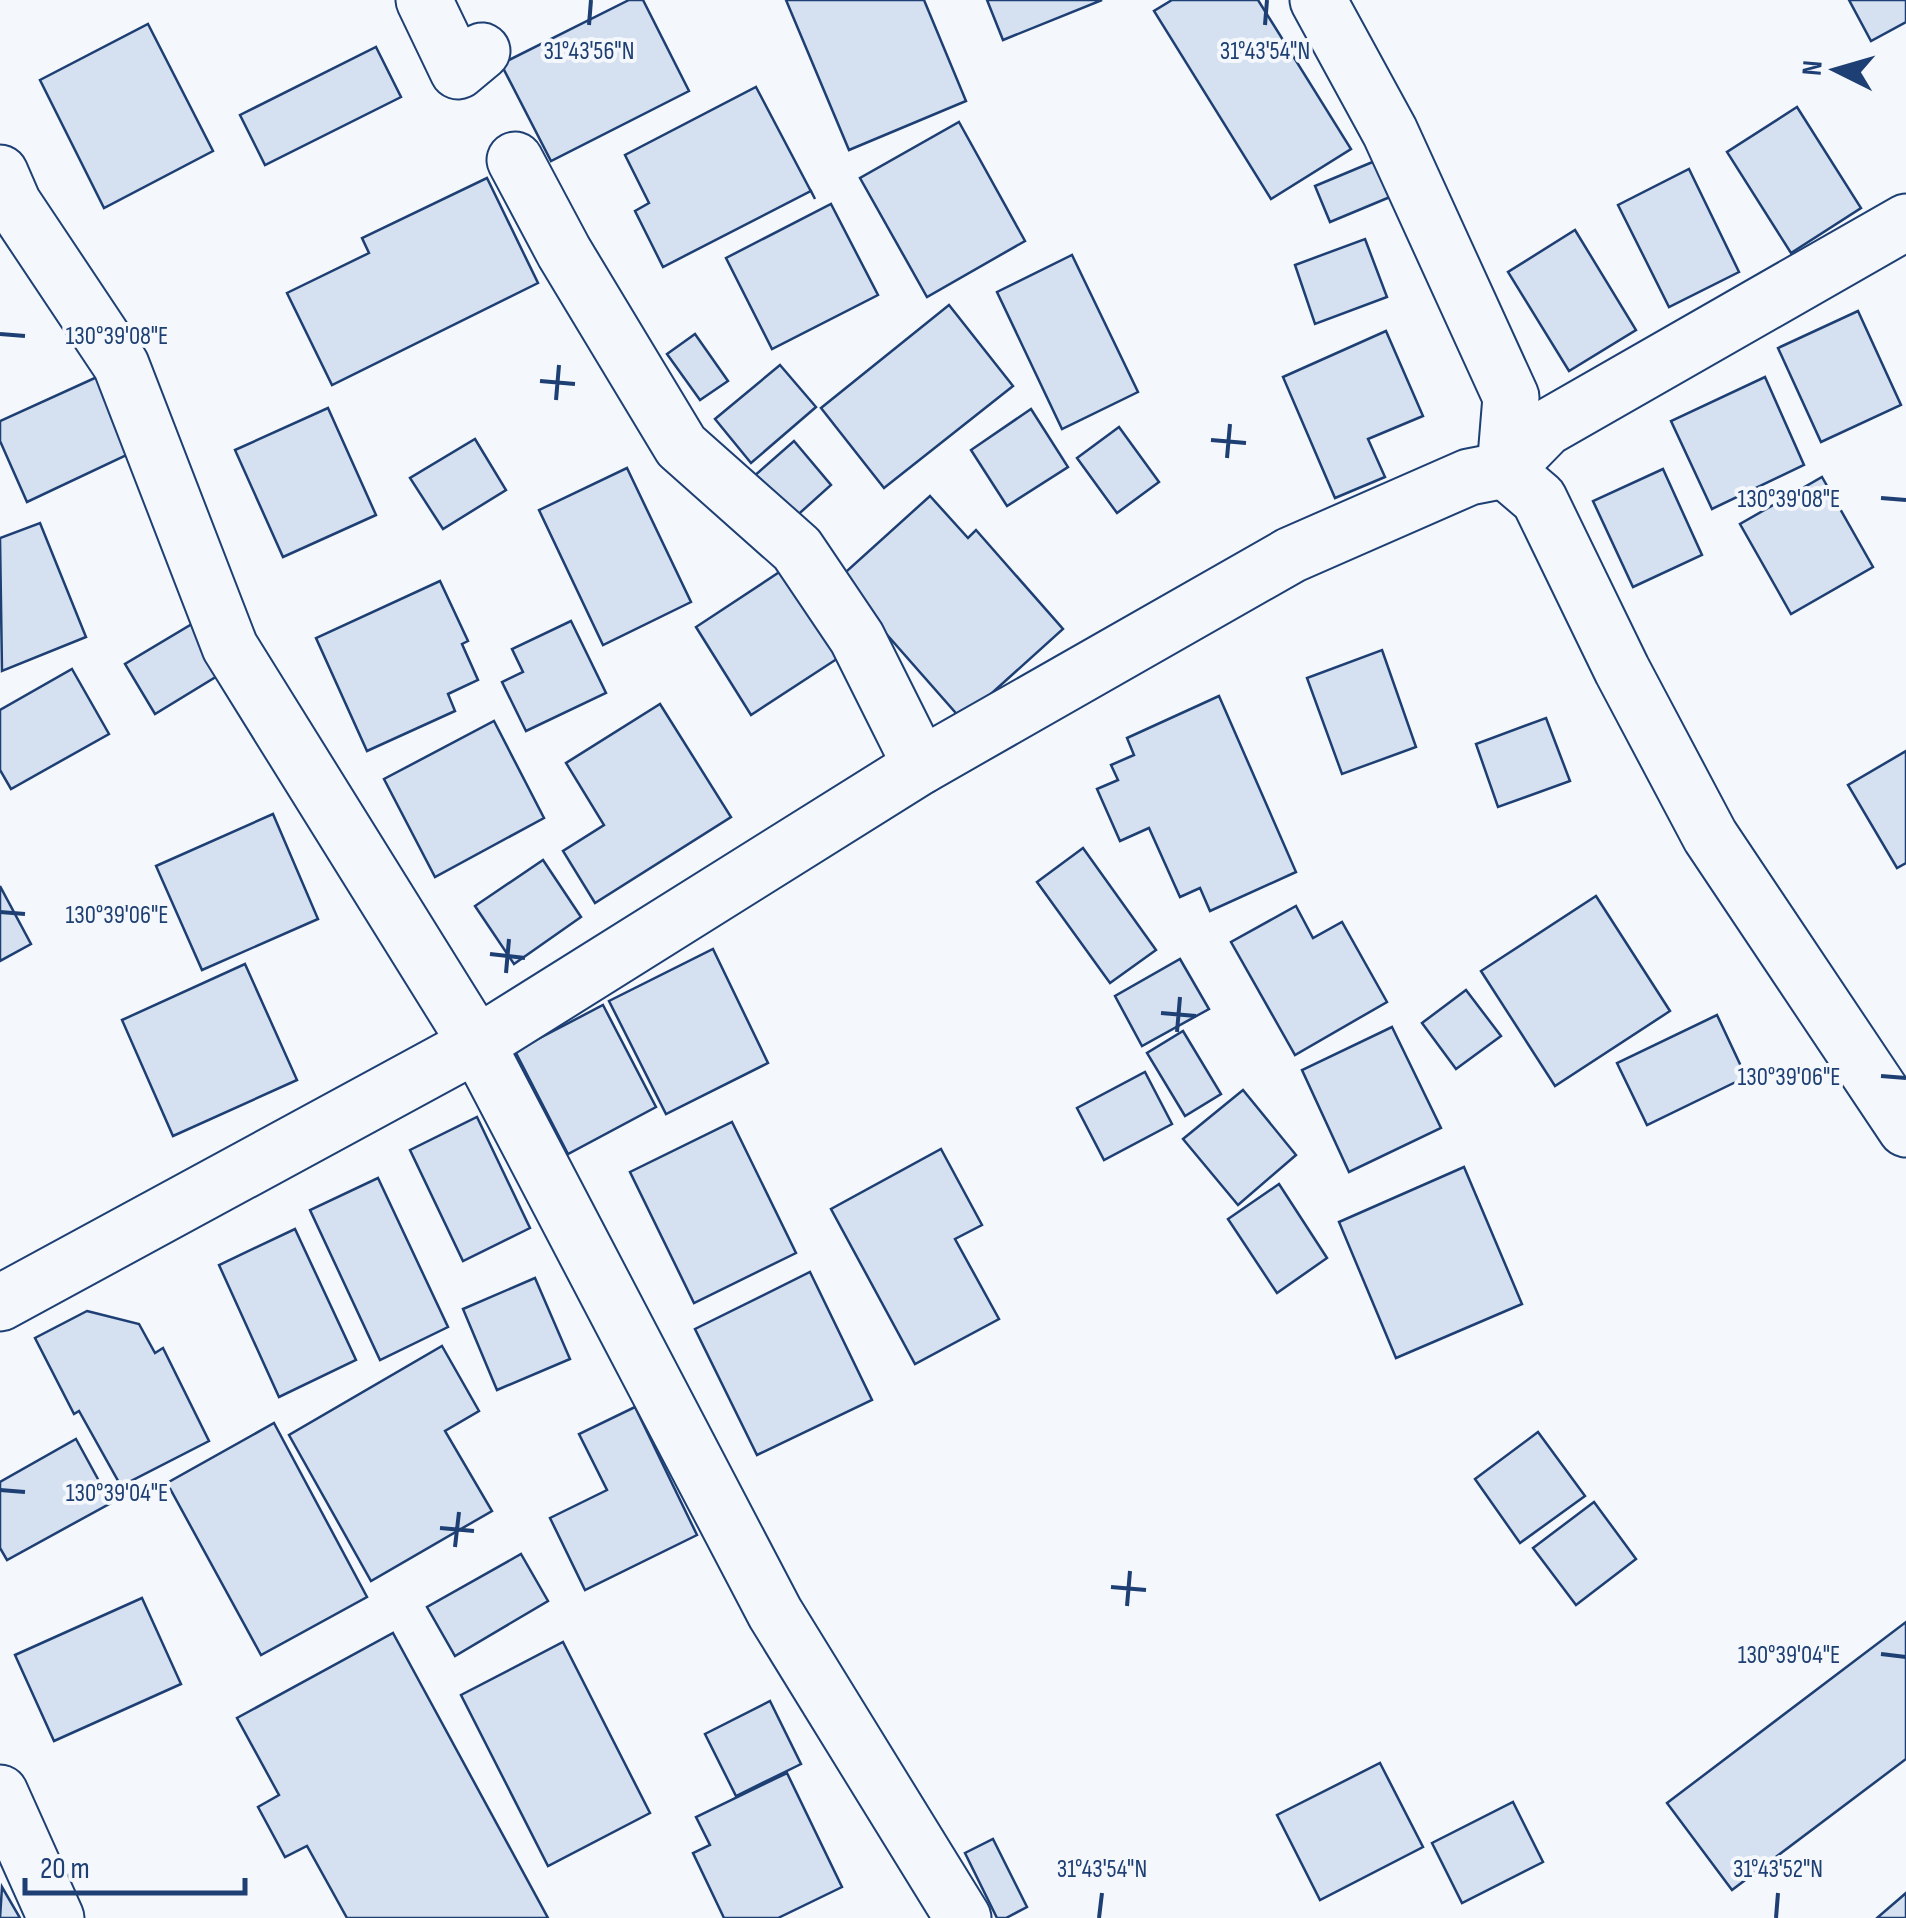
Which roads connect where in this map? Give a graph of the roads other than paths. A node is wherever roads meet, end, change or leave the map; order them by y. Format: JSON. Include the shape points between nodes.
{"nodes":[{"id":1,"x":424,"y":0,"type":"edge"},
{"id":2,"x":1318,"y":0,"type":"edge"},
{"id":3,"x":482,"y":51,"type":"dead end"},
{"id":4,"x":515,"y":160,"type":"dead end"},
{"id":5,"x":0,"y":173,"type":"edge"},
{"id":6,"x":1906,"y":222,"type":"edge"},
{"id":7,"x":1504,"y":470,"type":"junction"},
{"id":8,"x":921,"y":766,"type":"junction"},
{"id":9,"x":477,"y":1044,"type":"junction"},
{"id":10,"x":1906,"y":1129,"type":"edge"},
{"id":11,"x":0,"y":1303,"type":"edge"},
{"id":12,"x":0,"y":1793,"type":"edge"},
{"id":13,"x":56,"y":1918,"type":"edge"},
{"id":14,"x":963,"y":1918,"type":"edge"}],
"edges":[{"from":1,"to":3,"type":"street","via":[[458,71]]},
{"from":2,"to":7,"type":"street","via":[[1390,132],[1511,397]]},
{"from":4,"to":8,"type":"street","via":[[681,446],[798,549],[857,638]]},
{"from":5,"to":9,"type":"street","via":[[121,365],[230,647]]},
{"from":6,"to":7,"type":"street","via":[[1546,428]]},
{"from":7,"to":8,"type":"street","via":[[1468,477],[1291,555]]},
{"from":7,"to":10,"type":"street","via":[[1538,498],[1710,836]]},
{"from":8,"to":9,"type":"street"},
{"from":9,"to":11,"type":"street"},
{"from":9,"to":14,"type":"street","via":[[775,1613]]},
{"from":12,"to":13,"type":"street"}]}
